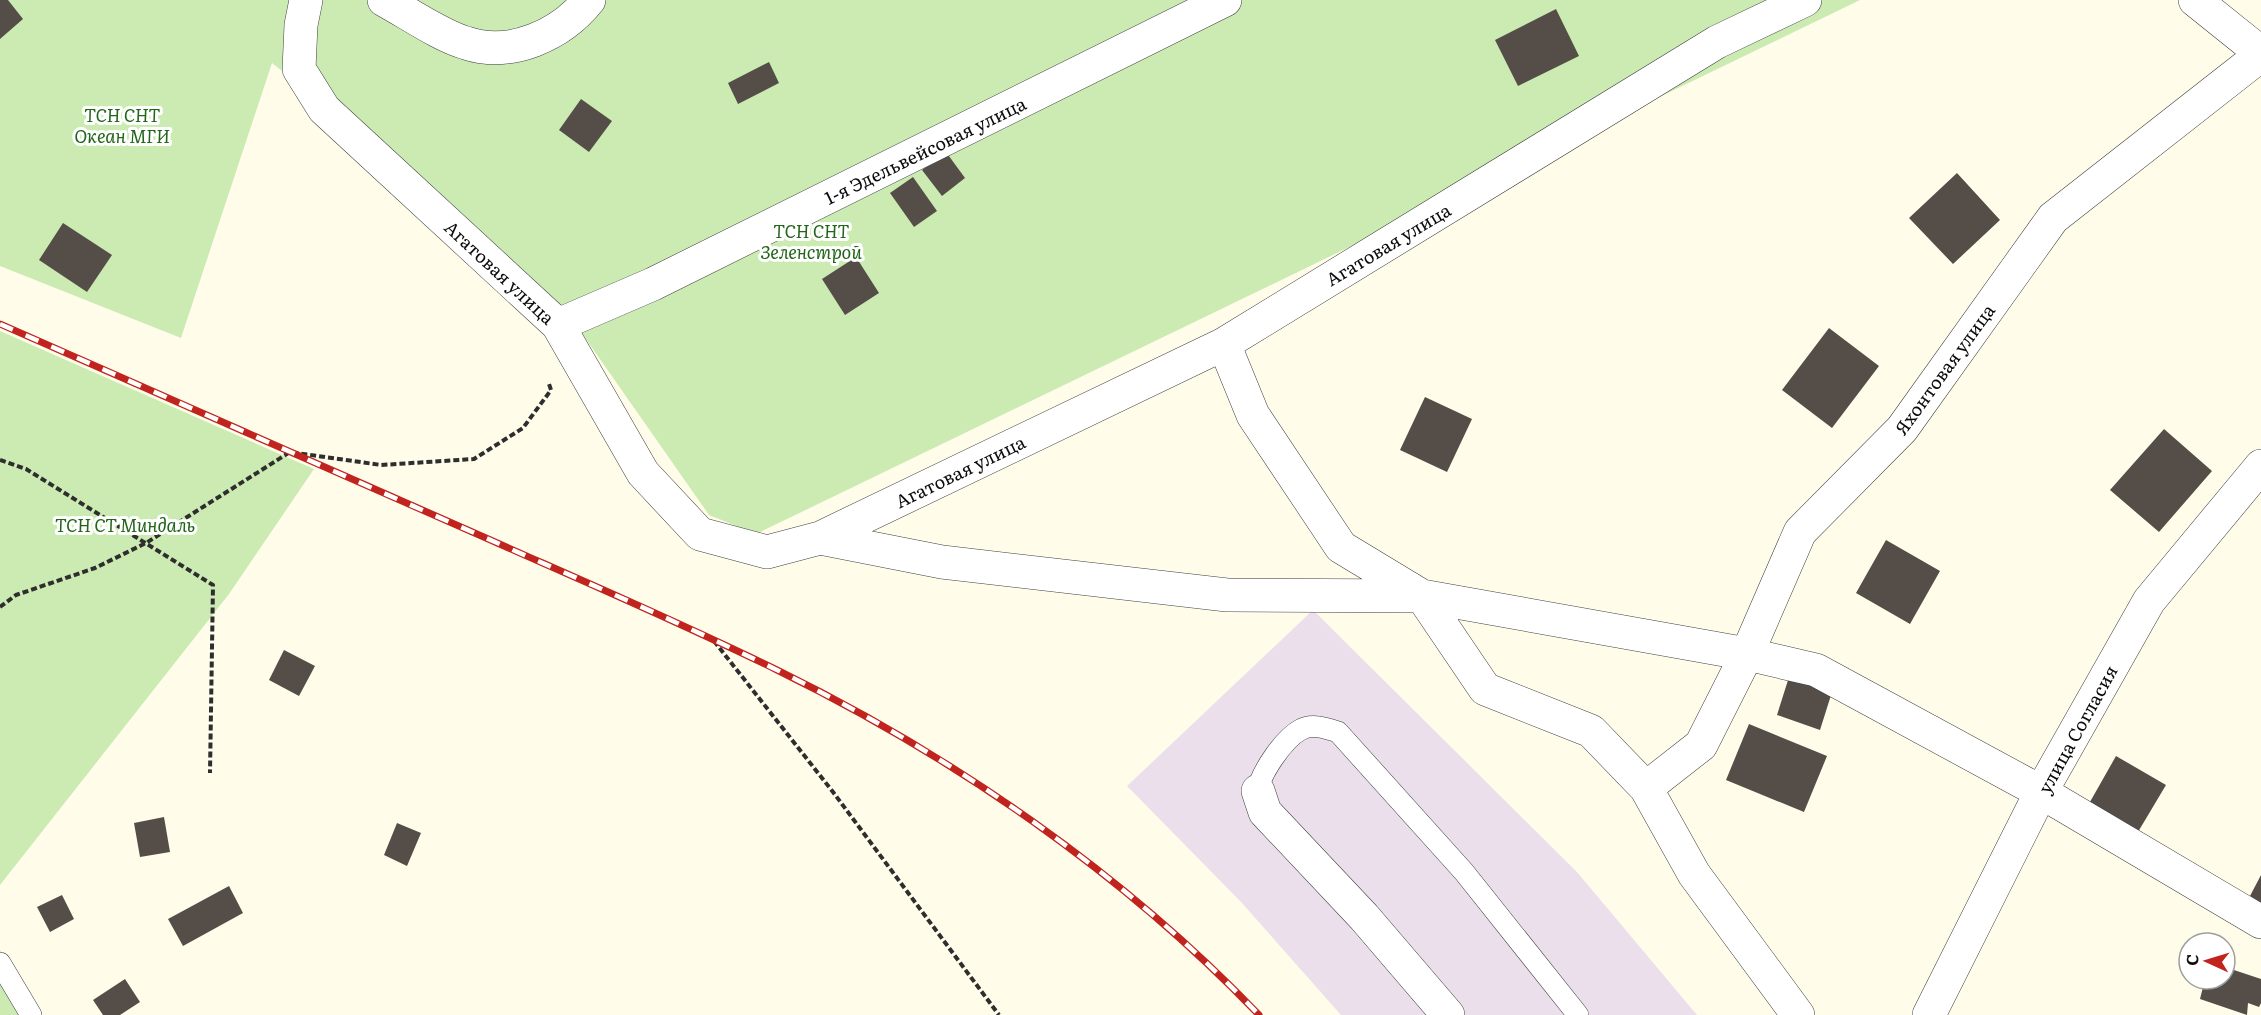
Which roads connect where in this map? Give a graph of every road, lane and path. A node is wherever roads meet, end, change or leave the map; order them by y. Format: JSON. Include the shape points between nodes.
{"nodes":[{"id":1,"x":306,"y":0,"type":"edge"},
{"id":2,"x":384,"y":0,"type":"edge"},
{"id":3,"x":589,"y":0,"type":"edge"},
{"id":4,"x":1225,"y":0,"type":"edge"},
{"id":5,"x":1804,"y":0,"type":"edge"},
{"id":6,"x":2194,"y":0,"type":"edge"},
{"id":7,"x":2261,"y":54,"type":"edge"},
{"id":8,"x":558,"y":325,"type":"junction"},
{"id":9,"x":1224,"y":344,"type":"junction"},
{"id":10,"x":548,"y":379,"type":"dead end"},
{"id":11,"x":0,"y":460,"type":"edge"},
{"id":12,"x":2261,"y":466,"type":"edge"},
{"id":13,"x":820,"y":538,"type":"junction"},
{"id":14,"x":146,"y":543,"type":"junction"},
{"id":15,"x":1422,"y":596,"type":"junction"},
{"id":16,"x":0,"y":607,"type":"edge"},
{"id":17,"x":714,"y":641,"type":"dead end"},
{"id":18,"x":1747,"y":654,"type":"junction"},
{"id":19,"x":210,"y":772,"type":"dead end"},
{"id":20,"x":1646,"y":788,"type":"junction"},
{"id":21,"x":1258,"y":791,"type":"joint"},
{"id":22,"x":2041,"y":792,"type":"junction"},
{"id":23,"x":2261,"y":922,"type":"edge"},
{"id":24,"x":0,"y":963,"type":"edge"},
{"id":25,"x":31,"y":1015,"type":"edge"},
{"id":26,"x":999,"y":1015,"type":"edge"},
{"id":27,"x":1448,"y":1015,"type":"edge"},
{"id":28,"x":1578,"y":1015,"type":"edge"},
{"id":29,"x":1798,"y":1015,"type":"edge"},
{"id":30,"x":1929,"y":1015,"type":"edge"}],
"edges":[{"from":1,"to":8,"type":"street","name":"Агатовая улица","via":[[299,69],[324,109]]},
{"from":2,"to":3,"type":"street","via":[[466,44],[505,47],[542,38],[574,18]]},
{"from":4,"to":8,"type":"street","name":"1-я Эдельвейсовая улица","via":[[653,284]]},
{"from":5,"to":9,"type":"street","name":"Агатовая улица","via":[[1717,42]]},
{"from":6,"to":7,"type":"street"},
{"from":7,"to":18,"type":"street","name":"Яхонтовая улица","via":[[2053,218],[1902,429],[1800,532]]},
{"from":8,"to":13,"type":"street","name":"Агатовая улица","via":[[643,473],[700,534],[767,552]]},
{"from":9,"to":13,"type":"street","name":"Агатовая улица"},
{"from":9,"to":15,"type":"street","via":[[1253,415],[1341,547]]},
{"from":10,"to":14,"type":"path","via":[[550,390],[523,428],[474,459],[381,465],[290,452]]},
{"from":11,"to":14,"type":"path","via":[[26,469]]},
{"from":12,"to":22,"type":"street","name":"улица Согласия","via":[[2149,601]]},
{"from":13,"to":15,"type":"street","via":[[942,562],[1227,595]]},
{"from":14,"to":16,"type":"path","via":[[16,595]]},
{"from":14,"to":19,"type":"path","via":[[213,585]]},
{"from":15,"to":18,"type":"street"},
{"from":15,"to":20,"type":"street","via":[[1485,689],[1591,731]]},
{"from":17,"to":26,"type":"path","via":[[833,792]]},
{"from":18,"to":20,"type":"street","name":"Яхонтовая улица","via":[[1701,745]]},
{"from":18,"to":22,"type":"street","via":[[1816,670]]},
{"from":20,"to":29,"type":"street","via":[[1694,874]]},
{"from":21,"to":27,"type":"street","via":[[1265,812],[1364,917]]},
{"from":21,"to":28,"type":"lane","via":[[1263,770],[1300,730],[1312,726],[1338,732],[1464,872]]},
{"from":22,"to":23,"type":"street"},
{"from":22,"to":30,"type":"street","name":"улица Согласия"},
{"from":24,"to":25,"type":"lane"}]}
